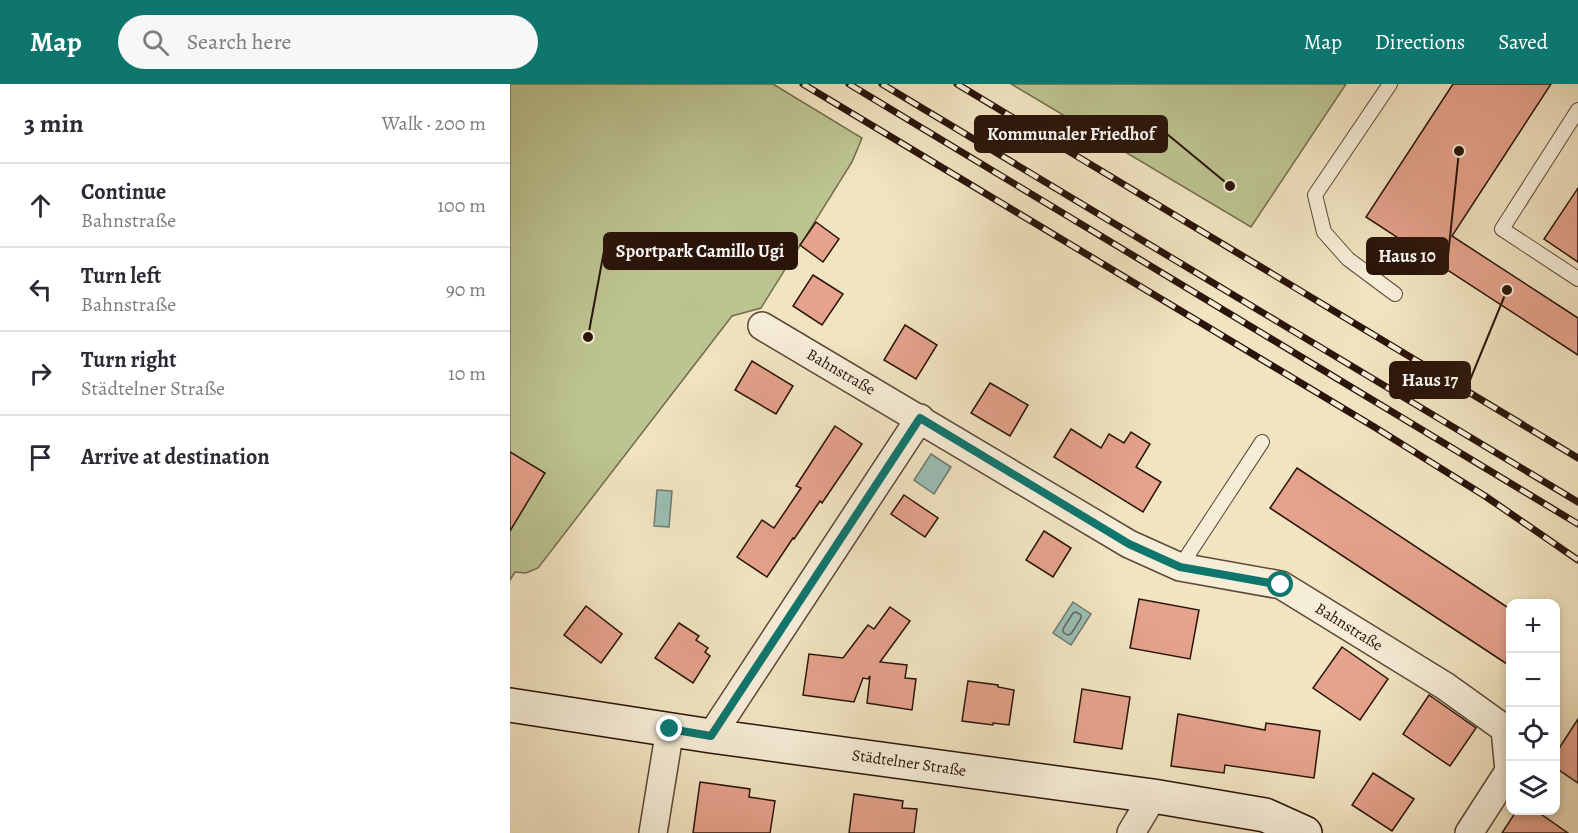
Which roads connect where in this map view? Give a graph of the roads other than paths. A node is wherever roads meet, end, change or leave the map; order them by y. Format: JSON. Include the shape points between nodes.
{"nodes":[{"id":1,"x":1390,"y":84,"type":"edge"},
{"id":2,"x":1578,"y":110,"type":"edge"},
{"id":3,"x":1578,"y":279,"type":"edge"},
{"id":4,"x":1395,"y":294,"type":"dead end"},
{"id":5,"x":762,"y":326,"type":"dead end"},
{"id":6,"x":920,"y":418,"type":"junction"},
{"id":7,"x":1262,"y":442,"type":"dead end"},
{"id":8,"x":1180,"y":567,"type":"junction"},
{"id":9,"x":510,"y":705,"type":"edge"},
{"id":10,"x":670,"y":729,"type":"junction"},
{"id":11,"x":711,"y":736,"type":"junction"},
{"id":12,"x":1153,"y":796,"type":"junction"},
{"id":13,"x":653,"y":833,"type":"edge"},
{"id":14,"x":1131,"y":833,"type":"edge"},
{"id":15,"x":1305,"y":833,"type":"edge"},
{"id":16,"x":1469,"y":833,"type":"edge"}],
"edges":[{"from":1,"to":4,"type":"lane","via":[[1315,195],[1324,231],[1348,260]]},
{"from":2,"to":3,"type":"lane","via":[[1502,229]]},
{"from":5,"to":6,"type":"street","name":"Bahnstraße"},
{"from":6,"to":8,"type":"street","name":"Bahnstraße","via":[[1129,544]]},
{"from":6,"to":11,"type":"street"},
{"from":7,"to":8,"type":"lane"},
{"from":8,"to":16,"type":"street","name":"Bahnstraße","via":[[1281,585],[1445,686],[1505,729],[1509,771]]},
{"from":9,"to":10,"type":"street","name":"Städtelner Straße"},
{"from":10,"to":11,"type":"street","name":"Städtelner Straße"},
{"from":10,"to":13,"type":"street"},
{"from":11,"to":12,"type":"street","name":"Städtelner Straße"},
{"from":12,"to":14,"type":"street"},
{"from":12,"to":15,"type":"street","name":"Städtelner Straße","via":[[1265,815]]}]}
